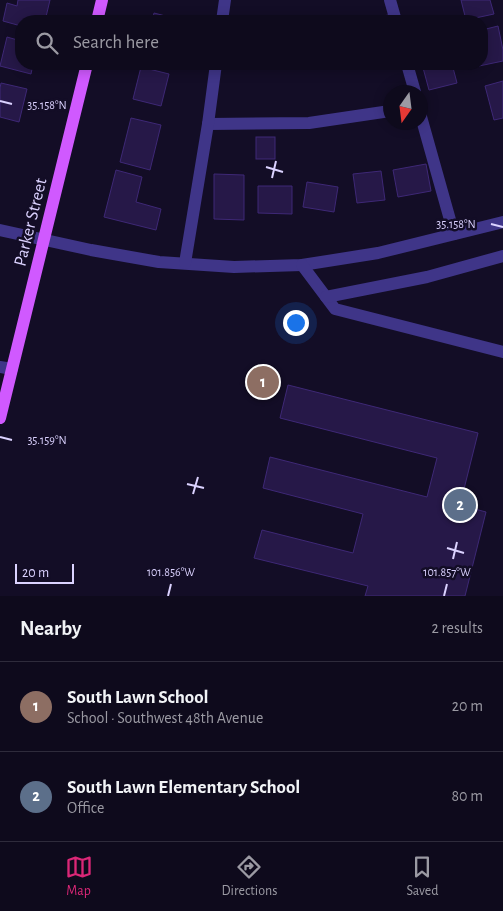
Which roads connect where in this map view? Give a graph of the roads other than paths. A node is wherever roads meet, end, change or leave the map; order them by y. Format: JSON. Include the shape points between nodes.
{"nodes":[{"id":1,"x":102,"y":0,"type":"edge"},
{"id":2,"x":224,"y":0,"type":"edge"},
{"id":3,"x":390,"y":0,"type":"edge"},
{"id":4,"x":98,"y":15,"type":"edge"},
{"id":5,"x":223,"y":15,"type":"edge"},
{"id":6,"x":394,"y":15,"type":"edge"},
{"id":7,"x":86,"y":70,"type":"edge"},
{"id":8,"x":215,"y":70,"type":"edge"},
{"id":9,"x":409,"y":70,"type":"edge"},
{"id":10,"x":413,"y":85,"type":"edge"},
{"id":11,"x":383,"y":112,"type":"edge"},
{"id":12,"x":208,"y":124,"type":"junction"},
{"id":13,"x":425,"y":130,"type":"edge"},
{"id":14,"x":503,"y":222,"type":"edge"},
{"id":15,"x":0,"y":230,"type":"edge"},
{"id":16,"x":454,"y":234,"type":"junction"},
{"id":17,"x":44,"y":240,"type":"junction"},
{"id":18,"x":503,"y":256,"type":"edge"},
{"id":19,"x":185,"y":264,"type":"junction"},
{"id":20,"x":302,"y":265,"type":"junction"},
{"id":21,"x":326,"y":297,"type":"junction"},
{"id":22,"x":503,"y":352,"type":"edge"},
{"id":23,"x":6,"y":368,"type":"edge"},
{"id":24,"x":0,"y":418,"type":"edge"}],
"edges":[{"from":1,"to":4,"type":"main road"},
{"from":2,"to":5,"type":"street"},
{"from":3,"to":6,"type":"street"},
{"from":7,"to":17,"type":"main road","name":"Parker Street"},
{"from":8,"to":12,"type":"street"},
{"from":9,"to":10,"type":"street"},
{"from":11,"to":12,"type":"street","via":[[310,123]]},
{"from":12,"to":19,"type":"street"},
{"from":13,"to":16,"type":"street"},
{"from":14,"to":16,"type":"street"},
{"from":15,"to":17,"type":"street"},
{"from":16,"to":20,"type":"street","via":[[378,253]]},
{"from":17,"to":19,"type":"street"},
{"from":17,"to":23,"type":"main road","name":"Parker Street"},
{"from":18,"to":21,"type":"street"},
{"from":19,"to":20,"type":"street","via":[[234,267]]},
{"from":20,"to":21,"type":"street"},
{"from":21,"to":22,"type":"street","via":[[336,309]]},
{"from":23,"to":24,"type":"main road","name":"Parker Street"}]}
